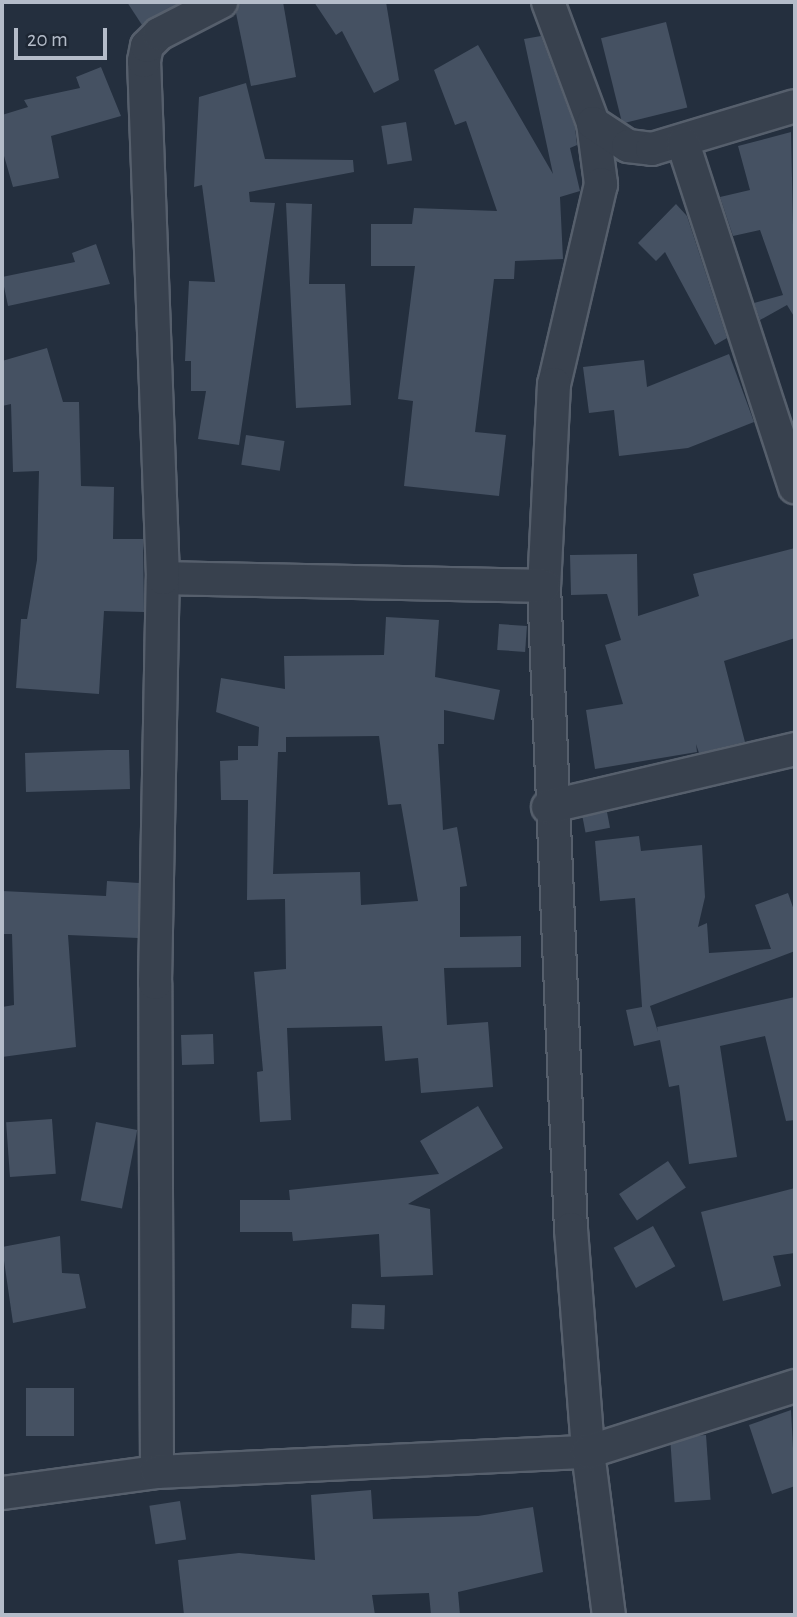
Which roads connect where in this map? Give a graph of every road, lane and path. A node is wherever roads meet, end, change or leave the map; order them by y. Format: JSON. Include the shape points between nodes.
{"nodes":[{"id":1,"x":221,"y":2,"type":"edge"},
{"id":2,"x":548,"y":2,"type":"edge"},
{"id":3,"x":795,"y":106,"type":"edge"},
{"id":4,"x":593,"y":123,"type":"junction"},
{"id":5,"x":683,"y":144,"type":"junction"},
{"id":6,"x":795,"y":488,"type":"edge"},
{"id":7,"x":163,"y":578,"type":"junction"},
{"id":8,"x":544,"y":586,"type":"junction"},
{"id":9,"x":795,"y":749,"type":"edge"},
{"id":10,"x":548,"y":807,"type":"junction"},
{"id":11,"x":795,"y":1386,"type":"edge"},
{"id":12,"x":588,"y":1452,"type":"junction"},
{"id":13,"x":157,"y":1472,"type":"junction"},
{"id":14,"x":2,"y":1493,"type":"edge"},
{"id":15,"x":609,"y":1615,"type":"edge"}],
"edges":[{"from":1,"to":7,"type":"street","via":[[159,34],[147,46],[144,61]]},
{"from":2,"to":4,"type":"street"},
{"from":3,"to":5,"type":"street"},
{"from":4,"to":5,"type":"street","via":[[628,146]]},
{"from":4,"to":8,"type":"street","via":[[598,214],[566,317],[554,384]]},
{"from":5,"to":6,"type":"street"},
{"from":7,"to":8,"type":"street"},
{"from":7,"to":13,"type":"street","via":[[155,983]]},
{"from":8,"to":10,"type":"street"},
{"from":9,"to":10,"type":"street"},
{"from":10,"to":12,"type":"street"},
{"from":11,"to":12,"type":"street"},
{"from":12,"to":13,"type":"street"},
{"from":12,"to":15,"type":"street"},
{"from":13,"to":14,"type":"street"}]}
